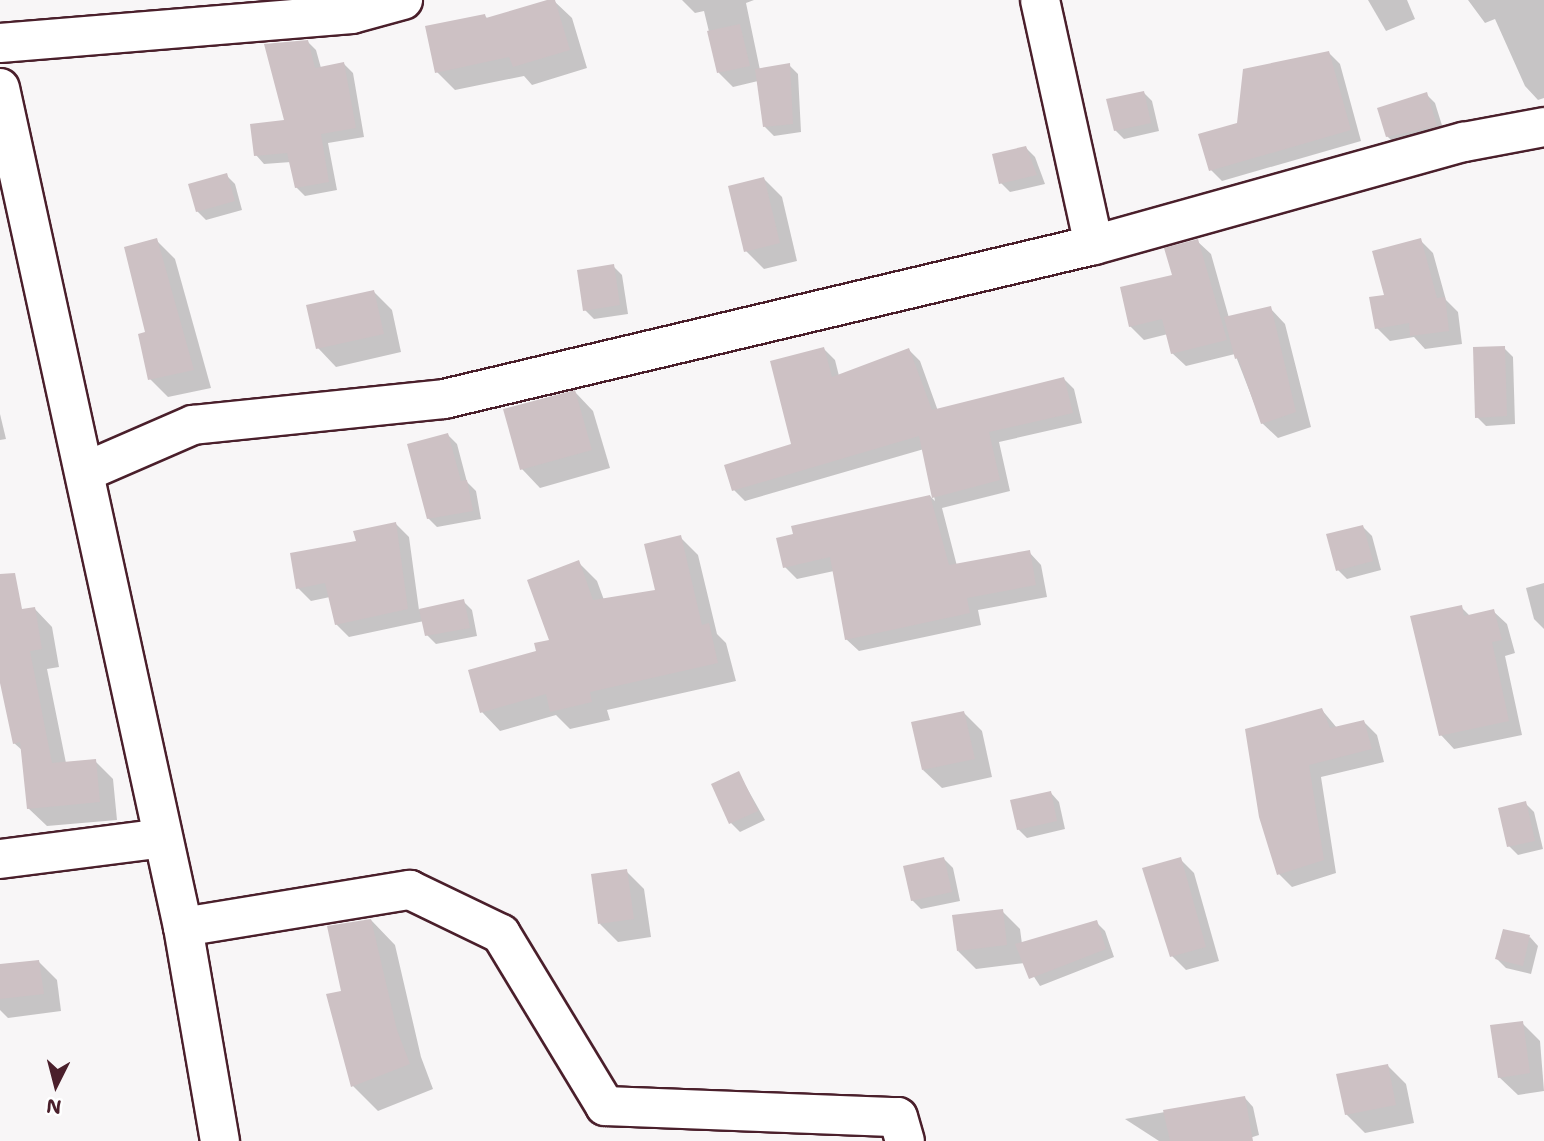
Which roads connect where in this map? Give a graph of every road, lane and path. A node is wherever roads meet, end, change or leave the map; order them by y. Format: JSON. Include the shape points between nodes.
{"nodes":[{"id":1,"x":403,"y":0,"type":"edge"},
{"id":2,"x":1040,"y":0,"type":"edge"},
{"id":3,"x":0,"y":43,"type":"edge"},
{"id":4,"x":1,"y":102,"type":"edge"},
{"id":5,"x":1544,"y":127,"type":"edge"},
{"id":6,"x":1094,"y":246,"type":"junction"},
{"id":7,"x":87,"y":471,"type":"junction"},
{"id":8,"x":163,"y":838,"type":"junction"},
{"id":9,"x":0,"y":859,"type":"edge"},
{"id":10,"x":183,"y":927,"type":"junction"},
{"id":11,"x":220,"y":1141,"type":"edge"},
{"id":12,"x":905,"y":1141,"type":"edge"}],
"edges":[{"from":1,"to":3,"type":"street","via":[[352,14]]},
{"from":2,"to":6,"type":"street"},
{"from":4,"to":7,"type":"street"},
{"from":5,"to":6,"type":"street","via":[[1464,142]]},
{"from":6,"to":7,"type":"street","via":[[444,399],[193,425]]},
{"from":7,"to":8,"type":"street"},
{"from":8,"to":9,"type":"street"},
{"from":8,"to":10,"type":"street"},
{"from":10,"to":11,"type":"street"},
{"from":10,"to":12,"type":"street","via":[[410,890],[501,934],[605,1106],[898,1117]]}]}
